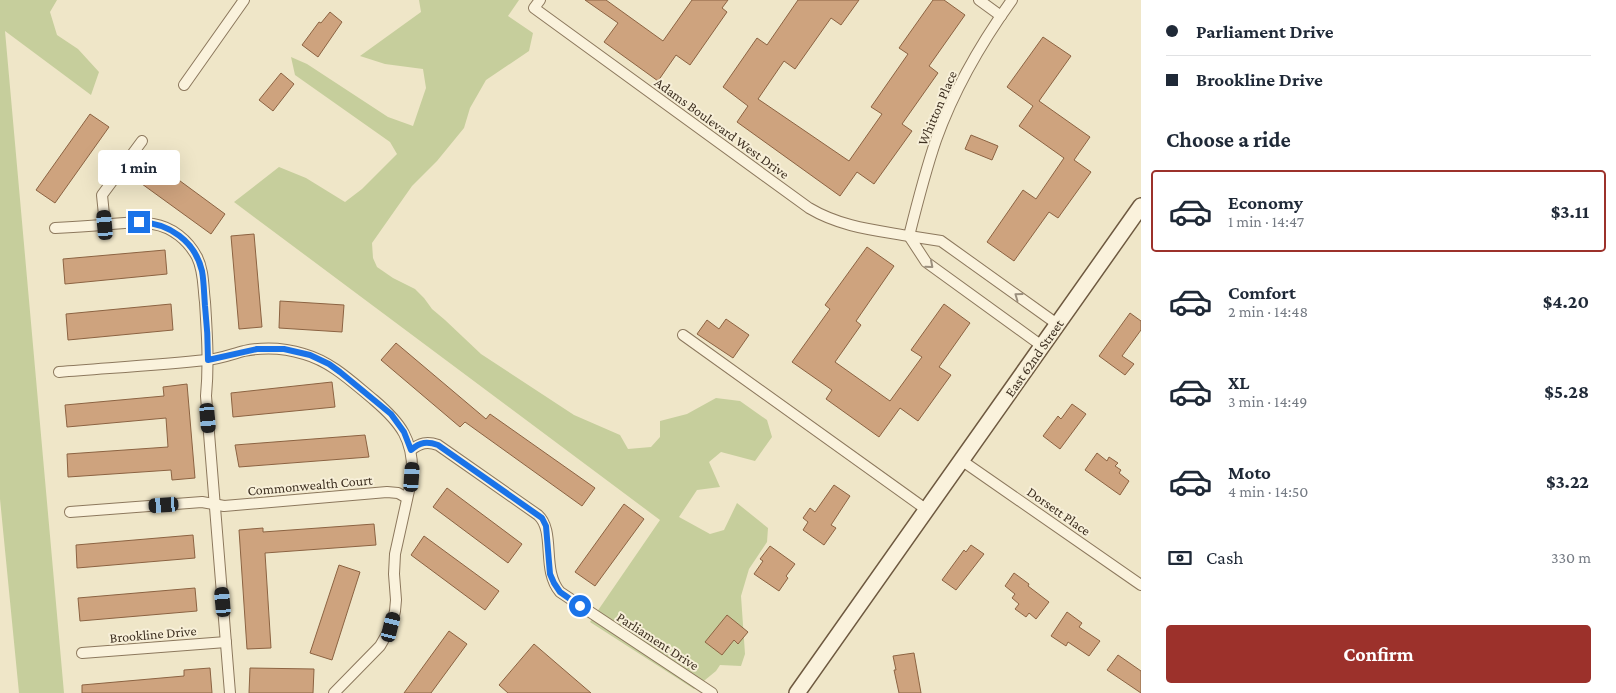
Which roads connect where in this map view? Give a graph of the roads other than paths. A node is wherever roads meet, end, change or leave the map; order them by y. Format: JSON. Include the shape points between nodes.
{"nodes":[{"id":1,"x":244,"y":0,"type":"edge"},
{"id":2,"x":979,"y":0,"type":"edge"},
{"id":3,"x":1012,"y":0,"type":"edge"},
{"id":4,"x":537,"y":4,"type":"edge"},
{"id":5,"x":1001,"y":16,"type":"junction"},
{"id":6,"x":184,"y":85,"type":"dead end"},
{"id":7,"x":142,"y":141,"type":"dead end"},
{"id":8,"x":1138,"y":215,"type":"edge"},
{"id":9,"x":105,"y":225,"type":"junction"},
{"id":10,"x":55,"y":228,"type":"dead end"},
{"id":11,"x":909,"y":236,"type":"junction"},
{"id":12,"x":1057,"y":324,"type":"junction"},
{"id":13,"x":683,"y":335,"type":"dead end"},
{"id":14,"x":1042,"y":346,"type":"junction"},
{"id":15,"x":208,"y":360,"type":"junction"},
{"id":16,"x":59,"y":372,"type":"dead end"},
{"id":17,"x":411,"y":450,"type":"junction"},
{"id":18,"x":961,"y":460,"type":"junction"},
{"id":19,"x":407,"y":498,"type":"junction"},
{"id":20,"x":215,"y":504,"type":"junction"},
{"id":21,"x":927,"y":510,"type":"junction"},
{"id":22,"x":70,"y":512,"type":"dead end"},
{"id":23,"x":1141,"y":585,"type":"edge"},
{"id":24,"x":226,"y":642,"type":"junction"},
{"id":25,"x":82,"y":654,"type":"dead end"},
{"id":26,"x":230,"y":693,"type":"edge"},
{"id":27,"x":334,"y":693,"type":"edge"},
{"id":28,"x":712,"y":693,"type":"edge"},
{"id":29,"x":797,"y":693,"type":"edge"}],
"edges":[{"from":1,"to":6,"type":"street"},
{"from":2,"to":5,"type":"street"},
{"from":3,"to":5,"type":"street","name":"Whitton Place"},
{"from":4,"to":11,"type":"street","name":"Adams Boulevard West Drive","via":[[809,208],[852,227]]},
{"from":5,"to":11,"type":"street","name":"Whitton Place","via":[[977,54],[936,139]]},
{"from":7,"to":9,"type":"street","via":[[102,195]]},
{"from":8,"to":12,"type":"street","name":"East 62nd Street"},
{"from":9,"to":10,"type":"street"},
{"from":9,"to":15,"type":"street","via":[[139,222],[158,225],[175,232],[189,245],[202,273]]},
{"from":12,"to":11,"type":"street","name":"Adams Boulevard West Drive","one_way":true,"via":[[941,241]]},
{"from":11,"to":14,"type":"street","one_way":true,"via":[[926,262]]},
{"from":12,"to":14,"type":"street","name":"East 62nd Street"},
{"from":13,"to":21,"type":"street"},
{"from":14,"to":18,"type":"street","name":"East 62nd Street"},
{"from":15,"to":16,"type":"street"},
{"from":15,"to":17,"type":"street","via":[[257,349],[284,349],[310,355],[340,372],[391,414],[404,432]]},
{"from":15,"to":20,"type":"street","via":[[206,396]]},
{"from":17,"to":19,"type":"street","via":[[413,461]]},
{"from":17,"to":28,"type":"street","name":"Parliament Drive","via":[[425,442],[438,445],[542,518],[546,526],[550,574],[560,592]]},
{"from":18,"to":21,"type":"street","name":"East 62nd Street"},
{"from":18,"to":23,"type":"street","name":"Dorsett Place"},
{"from":19,"to":20,"type":"street","name":"Commonwealth Court","via":[[387,492],[224,506]]},
{"from":19,"to":27,"type":"street","via":[[395,554],[395,605],[391,627],[380,646]]},
{"from":20,"to":22,"type":"street","via":[[202,502]]},
{"from":20,"to":24,"type":"street"},
{"from":21,"to":29,"type":"street","name":"East 62nd Street"},
{"from":24,"to":25,"type":"street","name":"Brookline Drive"},
{"from":24,"to":26,"type":"street"}]}
